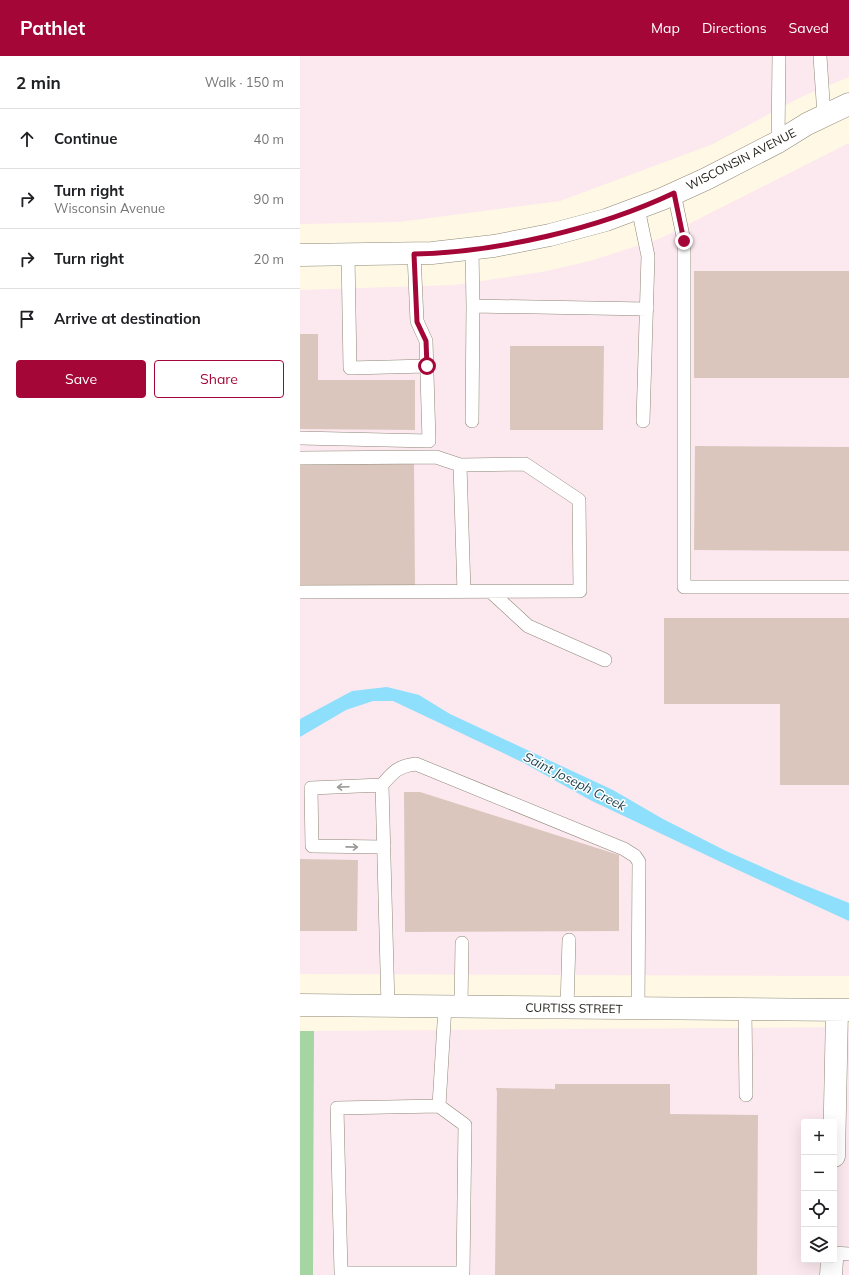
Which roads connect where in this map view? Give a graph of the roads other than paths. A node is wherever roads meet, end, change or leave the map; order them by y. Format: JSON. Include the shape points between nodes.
{"nodes":[{"id":1,"x":779,"y":56,"type":"edge"},
{"id":2,"x":820,"y":56,"type":"edge"},
{"id":3,"x":849,"y":104,"type":"edge"},
{"id":4,"x":824,"y":116,"type":"junction"},
{"id":5,"x":778,"y":142,"type":"junction"},
{"id":6,"x":674,"y":193,"type":"junction"},
{"id":7,"x":638,"y":208,"type":"junction"},
{"id":8,"x":472,"y":249,"type":"junction"},
{"id":9,"x":348,"y":254,"type":"junction"},
{"id":10,"x":414,"y":254,"type":"junction"},
{"id":11,"x":300,"y":255,"type":"edge"},
{"id":12,"x":473,"y":306,"type":"junction"},
{"id":13,"x":647,"y":309,"type":"junction"},
{"id":14,"x":427,"y":366,"type":"junction"},
{"id":15,"x":472,"y":421,"type":"dead end"},
{"id":16,"x":643,"y":421,"type":"dead end"},
{"id":17,"x":300,"y":438,"type":"edge"},
{"id":18,"x":300,"y":458,"type":"edge"},
{"id":19,"x":460,"y":465,"type":"junction"},
{"id":20,"x":849,"y":587,"type":"edge"},
{"id":21,"x":300,"y":592,"type":"edge"},
{"id":22,"x":464,"y":592,"type":"junction"},
{"id":23,"x":491,"y":592,"type":"junction"},
{"id":24,"x":605,"y":660,"type":"dead end"},
{"id":25,"x":382,"y":785,"type":"junction"},
{"id":26,"x":384,"y":847,"type":"junction"},
{"id":27,"x":569,"y":940,"type":"dead end"},
{"id":28,"x":462,"y":943,"type":"dead end"},
{"id":29,"x":300,"y":1005,"type":"edge"},
{"id":30,"x":388,"y":1006,"type":"junction"},
{"id":31,"x":453,"y":1006,"type":"junction"},
{"id":32,"x":567,"y":1008,"type":"junction"},
{"id":33,"x":638,"y":1009,"type":"junction"},
{"id":34,"x":745,"y":1010,"type":"junction"},
{"id":35,"x":843,"y":1010,"type":"edge"},
{"id":36,"x":746,"y":1095,"type":"dead end"},
{"id":37,"x":439,"y":1106,"type":"junction"},
{"id":38,"x":834,"y":1155,"type":"edge"},
{"id":39,"x":837,"y":1253,"type":"edge"},
{"id":40,"x":849,"y":1254,"type":"edge"},
{"id":41,"x":832,"y":1263,"type":"edge"},
{"id":42,"x":831,"y":1275,"type":"edge"}],
"edges":[{"from":1,"to":5,"type":"lane"},
{"from":2,"to":4,"type":"lane"},
{"from":3,"to":4,"type":"street","name":"WISCONSIN AVENUE"},
{"from":4,"to":5,"type":"street","name":"WISCONSIN AVENUE"},
{"from":5,"to":6,"type":"street","name":"WISCONSIN AVENUE"},
{"from":6,"to":7,"type":"street","name":"WISCONSIN AVENUE"},
{"from":6,"to":20,"type":"lane","via":[[684,241],[684,587]]},
{"from":7,"to":8,"type":"street","name":"WISCONSIN AVENUE","via":[[606,220],[550,235]]},
{"from":7,"to":13,"type":"lane","via":[[648,256]]},
{"from":8,"to":10,"type":"street","name":"WISCONSIN AVENUE"},
{"from":8,"to":12,"type":"lane"},
{"from":9,"to":10,"type":"street","name":"WISCONSIN AVENUE"},
{"from":9,"to":11,"type":"street","name":"WISCONSIN AVENUE"},
{"from":9,"to":14,"type":"lane","via":[[350,368]]},
{"from":10,"to":14,"type":"lane","via":[[417,322],[426,341]]},
{"from":12,"to":13,"type":"lane"},
{"from":12,"to":15,"type":"lane"},
{"from":13,"to":16,"type":"lane"},
{"from":14,"to":17,"type":"lane","via":[[429,440]]},
{"from":18,"to":19,"type":"lane","via":[[436,457]]},
{"from":19,"to":22,"type":"lane"},
{"from":19,"to":23,"type":"lane","via":[[525,464],[579,500],[580,591]]},
{"from":21,"to":22,"type":"lane"},
{"from":22,"to":23,"type":"lane"},
{"from":23,"to":24,"type":"lane","via":[[528,626]]},
{"from":25,"to":26,"type":"lane"},
{"from":25,"to":26,"type":"lane","one_way":true,"via":[[311,788],[312,846]]},
{"from":25,"to":33,"type":"lane","via":[[398,768],[416,764],[624,849],[635,856],[639,862]]},
{"from":26,"to":30,"type":"lane"},
{"from":27,"to":32,"type":"lane"},
{"from":28,"to":31,"type":"lane"},
{"from":29,"to":30,"type":"street","name":"CURTISS STREET"},
{"from":30,"to":31,"type":"street","name":"CURTISS STREET"},
{"from":31,"to":32,"type":"street","name":"CURTISS STREET"},
{"from":31,"to":37,"type":"lane"},
{"from":32,"to":33,"type":"street","name":"CURTISS STREET"},
{"from":33,"to":34,"type":"street","name":"CURTISS STREET"},
{"from":34,"to":35,"type":"street","name":"CURTISS STREET"},
{"from":34,"to":36,"type":"lane"},
{"from":35,"to":38,"type":"street"},
{"from":37,"to":37,"type":"lane","via":[[338,1108],[341,1273],[463,1273],[465,1125]]},
{"from":39,"to":40,"type":"lane"},
{"from":41,"to":42,"type":"street"}]}
